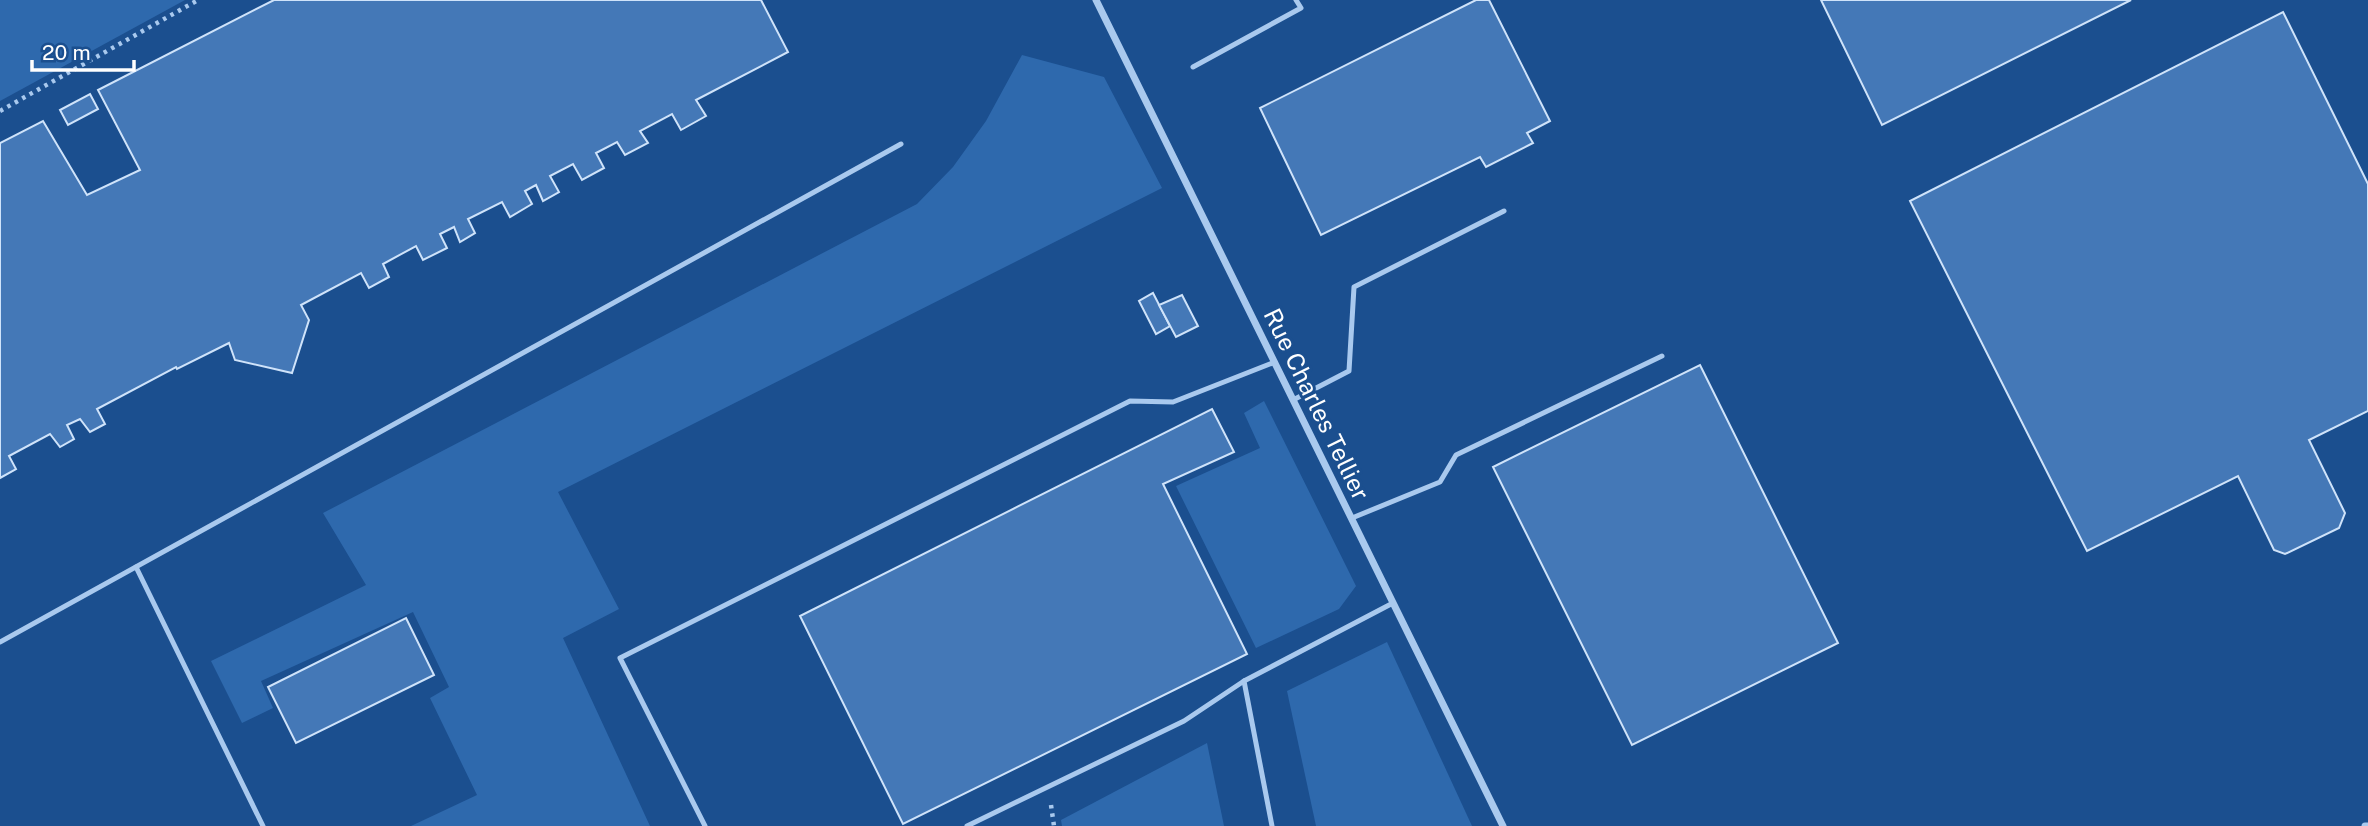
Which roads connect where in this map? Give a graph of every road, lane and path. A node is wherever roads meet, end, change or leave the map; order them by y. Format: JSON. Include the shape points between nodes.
{"nodes":[{"id":1,"x":198,"y":0,"type":"edge"},
{"id":2,"x":1096,"y":0,"type":"edge"},
{"id":3,"x":1296,"y":0,"type":"edge"},
{"id":4,"x":1193,"y":66,"type":"dead end"},
{"id":5,"x":0,"y":111,"type":"edge"},
{"id":6,"x":901,"y":144,"type":"dead end"},
{"id":7,"x":1504,"y":211,"type":"dead end"},
{"id":8,"x":1662,"y":356,"type":"dead end"},
{"id":9,"x":1275,"y":362,"type":"junction"},
{"id":10,"x":1293,"y":400,"type":"junction"},
{"id":11,"x":1352,"y":518,"type":"junction"},
{"id":12,"x":135,"y":567,"type":"junction"},
{"id":13,"x":1393,"y":603,"type":"junction"},
{"id":14,"x":0,"y":642,"type":"edge"},
{"id":15,"x":1244,"y":681,"type":"junction"},
{"id":16,"x":263,"y":826,"type":"edge"},
{"id":17,"x":705,"y":826,"type":"edge"},
{"id":18,"x":967,"y":826,"type":"edge"},
{"id":19,"x":1272,"y":826,"type":"edge"},
{"id":20,"x":1503,"y":826,"type":"edge"}],
"edges":[{"from":1,"to":5,"type":"path"},
{"from":2,"to":9,"type":"street","name":"Rue Charles Tellier"},
{"from":3,"to":4,"type":"lane","via":[[1301,8]]},
{"from":6,"to":12,"type":"lane"},
{"from":7,"to":10,"type":"lane","via":[[1354,287],[1349,371]]},
{"from":8,"to":11,"type":"lane","via":[[1455,455],[1440,482]]},
{"from":9,"to":10,"type":"street","name":"Rue Charles Tellier"},
{"from":9,"to":17,"type":"lane","via":[[1173,402],[1130,401],[620,658]]},
{"from":10,"to":11,"type":"street","name":"Rue Charles Tellier"},
{"from":11,"to":13,"type":"street","name":"Rue Charles Tellier"},
{"from":12,"to":14,"type":"lane"},
{"from":12,"to":16,"type":"lane"},
{"from":13,"to":15,"type":"lane"},
{"from":13,"to":20,"type":"street","name":"Rue Charles Tellier"},
{"from":15,"to":18,"type":"lane","via":[[1184,721]]},
{"from":15,"to":19,"type":"lane"}]}
